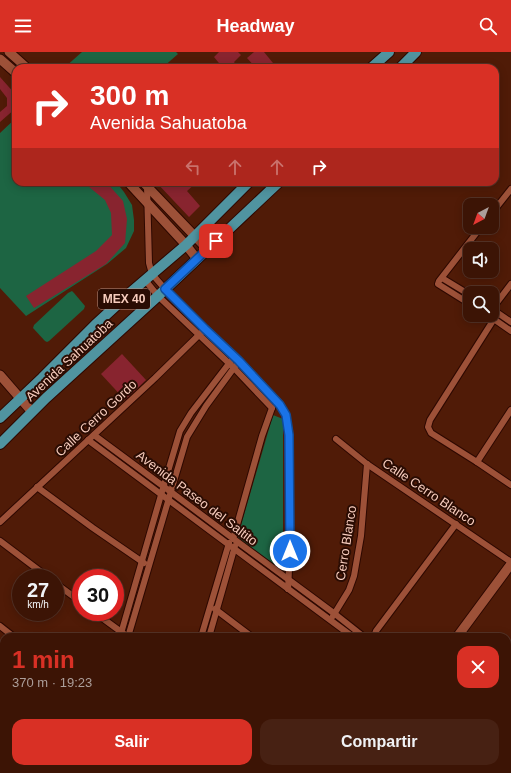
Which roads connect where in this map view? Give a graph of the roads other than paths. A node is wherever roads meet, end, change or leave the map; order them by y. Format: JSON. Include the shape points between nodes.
{"nodes":[{"id":1,"x":9,"y":52,"type":"edge"},
{"id":2,"x":389,"y":52,"type":"edge"},
{"id":3,"x":416,"y":52,"type":"edge"},
{"id":4,"x":0,"y":59,"type":"edge"},
{"id":5,"x":22,"y":64,"type":"edge"},
{"id":6,"x":376,"y":64,"type":"edge"},
{"id":7,"x":404,"y":64,"type":"edge"},
{"id":8,"x":12,"y":70,"type":"edge"},
{"id":9,"x":132,"y":186,"type":"edge"},
{"id":10,"x":145,"y":186,"type":"edge"},
{"id":11,"x":147,"y":186,"type":"edge"},
{"id":12,"x":245,"y":186,"type":"edge"},
{"id":13,"x":275,"y":186,"type":"edge"},
{"id":14,"x":511,"y":189,"type":"edge"},
{"id":15,"x":147,"y":202,"type":"junction"},
{"id":16,"x":499,"y":204,"type":"edge"},
{"id":17,"x":476,"y":234,"type":"edge"},
{"id":18,"x":195,"y":236,"type":"junction"},
{"id":19,"x":186,"y":245,"type":"junction"},
{"id":20,"x":207,"y":249,"type":"junction"},
{"id":21,"x":197,"y":259,"type":"junction"},
{"id":22,"x":149,"y":277,"type":"junction"},
{"id":23,"x":442,"y":278,"type":"junction"},
{"id":24,"x":511,"y":284,"type":"edge"},
{"id":25,"x":463,"y":291,"type":"edge"},
{"id":26,"x":161,"y":292,"type":"junction"},
{"id":27,"x":463,"y":300,"type":"edge"},
{"id":28,"x":499,"y":300,"type":"edge"},
{"id":29,"x":499,"y":314,"type":"edge"},
{"id":30,"x":492,"y":322,"type":"edge"},
{"id":31,"x":498,"y":322,"type":"edge"},
{"id":32,"x":511,"y":322,"type":"edge"},
{"id":33,"x":205,"y":329,"type":"junction"},
{"id":34,"x":511,"y":331,"type":"edge"},
{"id":35,"x":199,"y":335,"type":"junction"},
{"id":36,"x":237,"y":359,"type":"junction"},
{"id":37,"x":232,"y":365,"type":"junction"},
{"id":38,"x":0,"y":375,"type":"edge"},
{"id":39,"x":42,"y":378,"type":"junction"},
{"id":40,"x":21,"y":398,"type":"junction"},
{"id":41,"x":46,"y":398,"type":"junction"},
{"id":42,"x":280,"y":405,"type":"junction"},
{"id":43,"x":272,"y":408,"type":"junction"},
{"id":44,"x":511,"y":410,"type":"edge"},
{"id":45,"x":32,"y":412,"type":"junction"},
{"id":46,"x":0,"y":418,"type":"edge"},
{"id":47,"x":94,"y":435,"type":"junction"},
{"id":48,"x":336,"y":439,"type":"dead end"},
{"id":49,"x":88,"y":440,"type":"junction"},
{"id":50,"x":0,"y":444,"type":"edge"},
{"id":51,"x":477,"y":462,"type":"junction"},
{"id":52,"x":367,"y":464,"type":"junction"},
{"id":53,"x":511,"y":485,"type":"edge"},
{"id":54,"x":164,"y":486,"type":"junction"},
{"id":55,"x":37,"y":487,"type":"junction"},
{"id":56,"x":171,"y":492,"type":"junction"},
{"id":57,"x":161,"y":495,"type":"junction"},
{"id":58,"x":168,"y":500,"type":"junction"},
{"id":59,"x":0,"y":522,"type":"edge"},
{"id":60,"x":456,"y":524,"type":"junction"},
{"id":61,"x":233,"y":539,"type":"junction"},
{"id":62,"x":0,"y":541,"type":"edge"},
{"id":63,"x":231,"y":547,"type":"junction"},
{"id":64,"x":142,"y":561,"type":"junction"},
{"id":65,"x":511,"y":563,"type":"edge"},
{"id":66,"x":149,"y":566,"type":"junction"},
{"id":67,"x":37,"y":569,"type":"edge"},
{"id":68,"x":289,"y":580,"type":"junction"},
{"id":69,"x":288,"y":588,"type":"junction"},
{"id":70,"x":210,"y":606,"type":"junction"},
{"id":71,"x":217,"y":610,"type":"junction"},
{"id":72,"x":335,"y":614,"type":"junction"},
{"id":73,"x":331,"y":620,"type":"junction"},
{"id":74,"x":105,"y":621,"type":"edge"},
{"id":75,"x":0,"y":626,"type":"edge"},
{"id":76,"x":376,"y":631,"type":"joint"},
{"id":77,"x":9,"y":633,"type":"edge"},
{"id":78,"x":120,"y":633,"type":"edge"},
{"id":79,"x":121,"y":633,"type":"edge"},
{"id":80,"x":129,"y":633,"type":"edge"},
{"id":81,"x":202,"y":633,"type":"edge"},
{"id":82,"x":209,"y":633,"type":"edge"},
{"id":83,"x":247,"y":633,"type":"edge"},
{"id":84,"x":347,"y":633,"type":"edge"},
{"id":85,"x":361,"y":633,"type":"edge"},
{"id":86,"x":373,"y":633,"type":"edge"},
{"id":87,"x":460,"y":633,"type":"edge"}],
"edges":[{"from":1,"to":5,"type":"street"},
{"from":2,"to":6,"type":"main road"},
{"from":3,"to":7,"type":"main road"},
{"from":4,"to":8,"type":"street"},
{"from":9,"to":15,"type":"street"},
{"from":10,"to":15,"type":"street"},
{"from":11,"to":18,"type":"street"},
{"from":12,"to":18,"type":"main road","name":"Avenida Sahuatoba","number":"MEX 40"},
{"from":13,"to":20,"type":"main road","name":"Avenida Sahuatoba","number":"MEX 40"},
{"from":14,"to":16,"type":"street"},
{"from":15,"to":19,"type":"street"},
{"from":15,"to":22,"type":"street"},
{"from":17,"to":23,"type":"street"},
{"from":18,"to":19,"type":"main road","name":"Avenida Sahuatoba","number":"MEX 40"},
{"from":18,"to":20,"type":"street"},
{"from":19,"to":21,"type":"street"},
{"from":19,"to":22,"type":"main road","name":"Avenida Sahuatoba","number":"MEX 40"},
{"from":20,"to":21,"type":"main road","name":"Avenida Sahuatoba","number":"MEX 40"},
{"from":21,"to":26,"type":"main road","name":"Avenida Sahuatoba","number":"MEX 40"},
{"from":22,"to":26,"type":"street"},
{"from":22,"to":26,"type":"street"},
{"from":22,"to":39,"type":"main road","name":"Avenida Sahuatoba","number":"MEX 40","via":[[95,325]]},
{"from":23,"to":25,"type":"street"},
{"from":23,"to":27,"type":"street","via":[[438,285]]},
{"from":24,"to":28,"type":"street"},
{"from":26,"to":33,"type":"street"},
{"from":26,"to":35,"type":"street"},
{"from":26,"to":41,"type":"main road","name":"Avenida Sahuatoba","number":"MEX 40"},
{"from":29,"to":32,"type":"street"},
{"from":30,"to":51,"type":"street","via":[[428,427],[432,433]]},
{"from":31,"to":34,"type":"street"},
{"from":33,"to":35,"type":"street","name":"Calle Cerro Gordo"},
{"from":33,"to":36,"type":"street"},
{"from":35,"to":37,"type":"street"},
{"from":35,"to":47,"type":"street","name":"Calle Cerro Gordo"},
{"from":36,"to":37,"type":"street"},
{"from":36,"to":42,"type":"street"},
{"from":37,"to":43,"type":"street"},
{"from":37,"to":54,"type":"street","via":[[180,431]]},
{"from":37,"to":56,"type":"street","via":[[190,431]]},
{"from":38,"to":40,"type":"street"},
{"from":39,"to":40,"type":"main road","name":"Avenida Sahuatoba","number":"MEX 40"},
{"from":39,"to":41,"type":"main road","via":[[41,385]]},
{"from":40,"to":45,"type":"street"},
{"from":40,"to":46,"type":"main road","name":"Avenida Sahuatoba","number":"MEX 40"},
{"from":41,"to":45,"type":"main road","name":"Avenida Sahuatoba","number":"MEX 40"},
{"from":42,"to":43,"type":"street"},
{"from":42,"to":68,"type":"street","via":[[286,415],[289,435]]},
{"from":43,"to":61,"type":"street"},
{"from":44,"to":51,"type":"street"},
{"from":45,"to":50,"type":"main road","name":"Avenida Sahuatoba","number":"MEX 40"},
{"from":47,"to":49,"type":"street","name":"Calle Cerro Gordo"},
{"from":47,"to":54,"type":"street","name":"Avenida Paseo del Saltito"},
{"from":48,"to":52,"type":"street","name":"Calle Cerro Blanco"},
{"from":49,"to":55,"type":"street","name":"Calle Cerro Gordo"},
{"from":49,"to":57,"type":"street","name":"Avenida Paseo del Saltito"},
{"from":51,"to":53,"type":"street"},
{"from":52,"to":60,"type":"street","name":"Calle Cerro Blanco"},
{"from":52,"to":72,"type":"street","name":"Cerro Blanco","via":[[354,576]]},
{"from":54,"to":56,"type":"street","name":"Avenida Paseo del Saltito"},
{"from":54,"to":57,"type":"street"},
{"from":55,"to":59,"type":"street","name":"Calle Cerro Gordo"},
{"from":55,"to":64,"type":"street"},
{"from":56,"to":58,"type":"street"},
{"from":56,"to":61,"type":"street","name":"Avenida Paseo del Saltito"},
{"from":57,"to":58,"type":"street","name":"Avenida Paseo del Saltito"},
{"from":57,"to":64,"type":"street"},
{"from":58,"to":63,"type":"street","name":"Avenida Paseo del Saltito"},
{"from":58,"to":66,"type":"street"},
{"from":60,"to":65,"type":"street","name":"Calle Cerro Blanco"},
{"from":60,"to":76,"type":"street"},
{"from":61,"to":63,"type":"street"},
{"from":61,"to":68,"type":"street","name":"Avenida Paseo del Saltito"},
{"from":62,"to":67,"type":"street"},
{"from":63,"to":69,"type":"street","name":"Avenida Paseo del Saltito"},
{"from":63,"to":70,"type":"street"},
{"from":63,"to":71,"type":"street"},
{"from":64,"to":66,"type":"street"},
{"from":64,"to":79,"type":"street"},
{"from":65,"to":87,"type":"street"},
{"from":66,"to":80,"type":"street"},
{"from":68,"to":69,"type":"street"},
{"from":68,"to":72,"type":"street","name":"Avenida Paseo del Saltito"},
{"from":69,"to":73,"type":"street","name":"Avenida Paseo del Saltito"},
{"from":70,"to":71,"type":"street"},
{"from":70,"to":81,"type":"street"},
{"from":71,"to":82,"type":"street"},
{"from":71,"to":83,"type":"street"},
{"from":72,"to":73,"type":"street","name":"Cerro Blanco"},
{"from":72,"to":85,"type":"street","name":"Avenida Paseo del Saltito"},
{"from":73,"to":84,"type":"street","name":"Avenida Paseo del Saltito"},
{"from":74,"to":78,"type":"street"},
{"from":75,"to":77,"type":"street"},
{"from":76,"to":86,"type":"street"}]}
